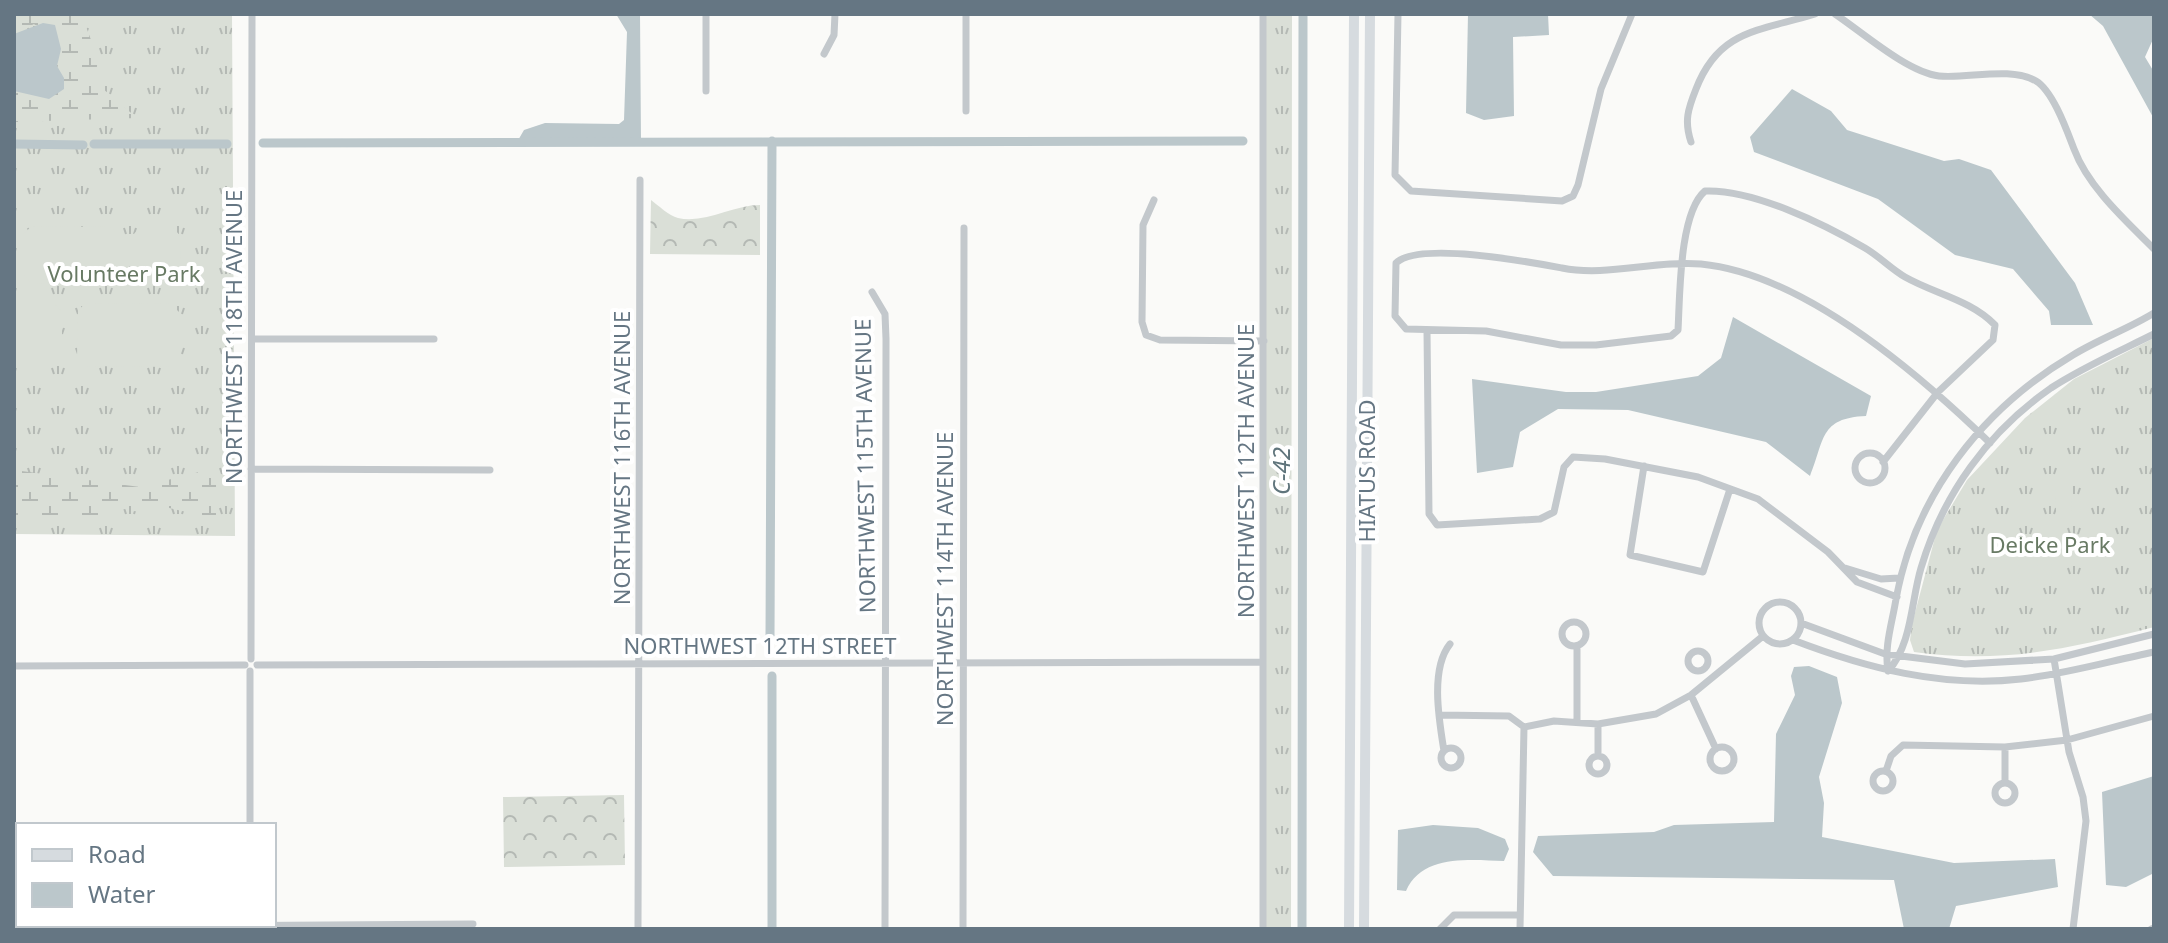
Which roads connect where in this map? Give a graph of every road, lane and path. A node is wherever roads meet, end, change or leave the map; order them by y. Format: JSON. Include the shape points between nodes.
{"nodes":[{"id":1,"x":252,"y":14,"type":"edge"},
{"id":2,"x":706,"y":14,"type":"edge"},
{"id":3,"x":835,"y":14,"type":"edge"},
{"id":4,"x":966,"y":14,"type":"edge"},
{"id":5,"x":1263,"y":14,"type":"edge"},
{"id":6,"x":1354,"y":14,"type":"edge"},
{"id":7,"x":1370,"y":14,"type":"edge"},
{"id":8,"x":1398,"y":14,"type":"edge"},
{"id":9,"x":1632,"y":14,"type":"edge"},
{"id":10,"x":1815,"y":14,"type":"edge"},
{"id":11,"x":1835,"y":14,"type":"edge"},
{"id":12,"x":824,"y":54,"type":"dead end"},
{"id":13,"x":706,"y":91,"type":"dead end"},
{"id":14,"x":966,"y":111,"type":"dead end"},
{"id":15,"x":1691,"y":142,"type":"dead end"},
{"id":16,"x":640,"y":180,"type":"dead end"},
{"id":17,"x":1154,"y":200,"type":"dead end"},
{"id":18,"x":964,"y":228,"type":"dead end"},
{"id":19,"x":2154,"y":249,"type":"edge"},
{"id":20,"x":1682,"y":263,"type":"junction"},
{"id":21,"x":872,"y":292,"type":"dead end"},
{"id":22,"x":2154,"y":313,"type":"edge"},
{"id":23,"x":1427,"y":331,"type":"junction"},
{"id":24,"x":2154,"y":334,"type":"edge"},
{"id":25,"x":252,"y":339,"type":"junction"},
{"id":26,"x":434,"y":339,"type":"dead end"},
{"id":27,"x":1264,"y":341,"type":"junction"},
{"id":28,"x":1938,"y":392,"type":"junction"},
{"id":29,"x":1978,"y":432,"type":"junction"},
{"id":30,"x":1990,"y":443,"type":"junction"},
{"id":31,"x":1883,"y":462,"type":"junction"},
{"id":32,"x":1644,"y":466,"type":"junction"},
{"id":33,"x":251,"y":469,"type":"junction"},
{"id":34,"x":490,"y":470,"type":"dead end"},
{"id":35,"x":1730,"y":489,"type":"junction"},
{"id":36,"x":1843,"y":567,"type":"junction"},
{"id":37,"x":1899,"y":578,"type":"junction"},
{"id":38,"x":1897,"y":597,"type":"junction"},
{"id":39,"x":1801,"y":623,"type":"junction"},
{"id":40,"x":2154,"y":634,"type":"edge"},
{"id":41,"x":1763,"y":636,"type":"junction"},
{"id":42,"x":1793,"y":640,"type":"junction"},
{"id":43,"x":1450,"y":644,"type":"dead end"},
{"id":44,"x":1577,"y":647,"type":"dead end"},
{"id":45,"x":2154,"y":652,"type":"edge"},
{"id":46,"x":1885,"y":654,"type":"junction"},
{"id":47,"x":1900,"y":657,"type":"junction"},
{"id":48,"x":2054,"y":659,"type":"junction"},
{"id":49,"x":1263,"y":662,"type":"junction"},
{"id":50,"x":885,"y":663,"type":"junction"},
{"id":51,"x":963,"y":663,"type":"junction"},
{"id":52,"x":639,"y":664,"type":"junction"},
{"id":53,"x":251,"y":665,"type":"junction"},
{"id":54,"x":14,"y":666,"type":"edge"},
{"id":55,"x":1705,"y":668,"type":"dead end"},
{"id":56,"x":1888,"y":671,"type":"junction"},
{"id":57,"x":2056,"y":673,"type":"junction"},
{"id":58,"x":1711,"y":676,"type":"junction"},
{"id":59,"x":1691,"y":695,"type":"junction"},
{"id":60,"x":1440,"y":715,"type":"junction"},
{"id":61,"x":2154,"y":716,"type":"edge"},
{"id":62,"x":1577,"y":721,"type":"junction"},
{"id":63,"x":1598,"y":724,"type":"junction"},
{"id":64,"x":1524,"y":727,"type":"junction"},
{"id":65,"x":2067,"y":740,"type":"junction"},
{"id":66,"x":2005,"y":747,"type":"junction"},
{"id":67,"x":1716,"y":749,"type":"dead end"},
{"id":68,"x":1444,"y":751,"type":"dead end"},
{"id":69,"x":1598,"y":756,"type":"dead end"},
{"id":70,"x":1886,"y":771,"type":"dead end"},
{"id":71,"x":2005,"y":783,"type":"dead end"},
{"id":72,"x":250,"y":823,"type":"edge"},
{"id":73,"x":1520,"y":915,"type":"junction"},
{"id":74,"x":473,"y":924,"type":"dead end"},
{"id":75,"x":25,"y":927,"type":"edge"},
{"id":76,"x":250,"y":927,"type":"edge"},
{"id":77,"x":276,"y":927,"type":"edge"},
{"id":78,"x":638,"y":929,"type":"edge"},
{"id":79,"x":885,"y":929,"type":"edge"},
{"id":80,"x":963,"y":929,"type":"edge"},
{"id":81,"x":1263,"y":929,"type":"edge"},
{"id":82,"x":1349,"y":929,"type":"edge"},
{"id":83,"x":1364,"y":929,"type":"edge"},
{"id":84,"x":1440,"y":929,"type":"edge"},
{"id":85,"x":1520,"y":929,"type":"edge"},
{"id":86,"x":2073,"y":929,"type":"edge"}],
"edges":[{"from":1,"to":25,"type":"street","name":"NORTHWEST 118TH AVENUE"},
{"from":2,"to":13,"type":"street"},
{"from":3,"to":12,"type":"street","via":[[834,35]]},
{"from":4,"to":14,"type":"street"},
{"from":5,"to":27,"type":"street","name":"NORTHWEST 112TH AVENUE"},
{"from":6,"to":82,"type":"main road","name":"HIATUS ROAD"},
{"from":7,"to":83,"type":"main road","name":"HIATUS ROAD"},
{"from":8,"to":9,"type":"street","via":[[1395,175],[1403,185],[1411,191],[1562,201],[1573,196],[1601,89]]},
{"from":10,"to":15,"type":"street","via":[[1739,36],[1718,48],[1705,64],[1690,103],[1685,124]]},
{"from":11,"to":19,"type":"street","via":[[1917,69],[1937,76],[2023,76],[2039,82],[2066,124],[2075,153],[2106,198]]},
{"from":16,"to":52,"type":"street","name":"NORTHWEST 116TH AVENUE"},
{"from":17,"to":27,"type":"street","via":[[1143,225],[1146,335],[1160,340]]},
{"from":18,"to":51,"type":"street","name":"NORTHWEST 114TH AVENUE"},
{"from":20,"to":23,"type":"street","via":[[1678,330],[1671,336],[1561,345],[1486,331]]},
{"from":20,"to":23,"type":"street","via":[[1572,270],[1463,254],[1403,257],[1396,263],[1395,316],[1406,329]]},
{"from":20,"to":28,"type":"street","via":[[1736,271],[1808,303]]},
{"from":20,"to":28,"type":"street","via":[[1696,199],[1705,191],[1743,195],[1811,220],[1867,249],[1902,276],[1982,311],[1995,325],[1993,340]]},
{"from":21,"to":50,"type":"street","name":"NORTHWEST 115TH AVENUE","via":[[885,314],[886,339]]},
{"from":22,"to":29,"type":"street","via":[[2049,371]]},
{"from":23,"to":32,"type":"street","via":[[1429,514],[1437,525],[1540,519],[1554,512],[1564,467],[1573,457]]},
{"from":24,"to":30,"type":"street","via":[[2053,387]]},
{"from":25,"to":26,"type":"street"},
{"from":25,"to":33,"type":"street","name":"NORTHWEST 118TH AVENUE"},
{"from":27,"to":49,"type":"street","name":"NORTHWEST 112TH AVENUE"},
{"from":28,"to":29,"type":"street"},
{"from":28,"to":31,"type":"street"},
{"from":29,"to":30,"type":"street"},
{"from":29,"to":37,"type":"street","via":[[1946,471],[1917,524]]},
{"from":30,"to":47,"type":"street","via":[[1940,514],[1921,567]]},
{"from":31,"to":31,"type":"street","via":[[1875,454],[1864,455],[1856,463],[1856,474],[1864,482],[1875,482],[1883,473]]},
{"from":32,"to":35,"type":"street"},
{"from":32,"to":35,"type":"street","via":[[1630,555],[1703,572]]},
{"from":33,"to":34,"type":"street"},
{"from":33,"to":53,"type":"street","name":"NORTHWEST 118TH AVENUE"},
{"from":35,"to":36,"type":"street","via":[[1758,499]]},
{"from":36,"to":37,"type":"street","via":[[1881,579]]},
{"from":36,"to":38,"type":"street","via":[[1857,582]]},
{"from":37,"to":38,"type":"street"},
{"from":38,"to":46,"type":"street"},
{"from":39,"to":41,"type":"street","via":[[1789,603],[1772,603],[1760,614]]},
{"from":39,"to":42,"type":"street"},
{"from":39,"to":46,"type":"street"},
{"from":40,"to":48,"type":"street"},
{"from":41,"to":42,"type":"street","via":[[1781,644]]},
{"from":41,"to":58,"type":"street"},
{"from":42,"to":56,"type":"street"},
{"from":43,"to":60,"type":"street","via":[[1441,656]]},
{"from":44,"to":62,"type":"street"},
{"from":45,"to":57,"type":"street"},
{"from":46,"to":47,"type":"street"},
{"from":46,"to":56,"type":"street"},
{"from":47,"to":48,"type":"street","via":[[1965,664]]},
{"from":47,"to":56,"type":"street"},
{"from":48,"to":57,"type":"street"},
{"from":49,"to":51,"type":"street","name":"NORTHWEST 12TH STREET"},
{"from":49,"to":81,"type":"street","name":"NORTHWEST 112TH AVENUE"},
{"from":50,"to":51,"type":"street","name":"NORTHWEST 12TH STREET"},
{"from":50,"to":52,"type":"street","name":"NORTHWEST 12TH STREET"},
{"from":50,"to":79,"type":"street","name":"NORTHWEST 115TH AVENUE"},
{"from":51,"to":80,"type":"street","name":"NORTHWEST 114TH AVENUE"},
{"from":52,"to":53,"type":"street","name":"NORTHWEST 12TH STREET"},
{"from":52,"to":78,"type":"street","name":"NORTHWEST 116TH AVENUE"},
{"from":53,"to":54,"type":"street","name":"NORTHWEST 12TH STREET"},
{"from":53,"to":72,"type":"street","name":"NORTHWEST 118TH AVENUE"},
{"from":55,"to":58,"type":"street"},
{"from":56,"to":57,"type":"street","via":[[1962,680]]},
{"from":57,"to":65,"type":"street"},
{"from":58,"to":59,"type":"street"},
{"from":59,"to":63,"type":"street","via":[[1656,714]]},
{"from":59,"to":67,"type":"street"},
{"from":60,"to":64,"type":"street","via":[[1509,716]]},
{"from":60,"to":68,"type":"street"},
{"from":61,"to":65,"type":"street"},
{"from":62,"to":63,"type":"street"},
{"from":62,"to":64,"type":"street"},
{"from":63,"to":69,"type":"street"},
{"from":64,"to":73,"type":"street"},
{"from":65,"to":66,"type":"street"},
{"from":65,"to":86,"type":"street","via":[[2086,821]]},
{"from":66,"to":70,"type":"street","via":[[1903,745],[1891,756]]},
{"from":66,"to":71,"type":"street"},
{"from":73,"to":84,"type":"street","via":[[1454,915]]},
{"from":73,"to":85,"type":"street"},
{"from":74,"to":77,"type":"street"},
{"from":75,"to":76,"type":"street"}]}
